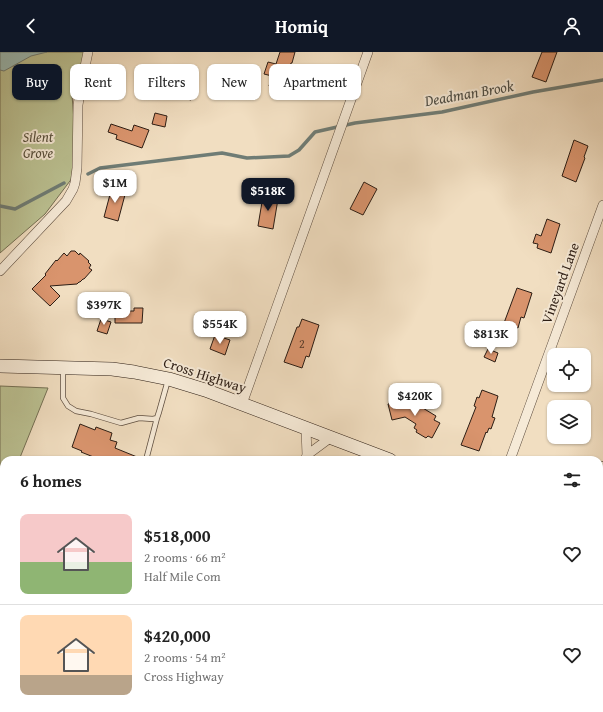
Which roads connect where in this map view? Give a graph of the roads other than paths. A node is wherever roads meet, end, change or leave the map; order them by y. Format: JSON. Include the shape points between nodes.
{"nodes":[{"id":1,"x":88,"y":52,"type":"edge"},
{"id":2,"x":368,"y":52,"type":"edge"},
{"id":3,"x":603,"y":205,"type":"edge"},
{"id":4,"x":0,"y":271,"type":"edge"},
{"id":5,"x":0,"y":366,"type":"edge"},
{"id":6,"x":62,"y":368,"type":"junction"},
{"id":7,"x":169,"y":379,"type":"junction"},
{"id":8,"x":242,"y":404,"type":"junction"},
{"id":9,"x":157,"y":418,"type":"junction"},
{"id":10,"x":306,"y":429,"type":"junction"},
{"id":11,"x":330,"y":438,"type":"junction"},
{"id":12,"x":147,"y":456,"type":"edge"},
{"id":13,"x":306,"y":456,"type":"edge"},
{"id":14,"x":307,"y":456,"type":"edge"},
{"id":15,"x":379,"y":456,"type":"edge"},
{"id":16,"x":511,"y":456,"type":"edge"}],
"edges":[{"from":1,"to":4,"type":"street","via":[[78,105],[74,189],[66,201]]},
{"from":2,"to":8,"type":"street"},
{"from":3,"to":16,"type":"street","name":"Vineyard Lane"},
{"from":5,"to":6,"type":"street","name":"Cross Highway"},
{"from":6,"to":7,"type":"street","name":"Cross Highway","via":[[112,369]]},
{"from":6,"to":9,"type":"lane","via":[[63,398],[68,406],[76,411],[121,423],[139,418]]},
{"from":7,"to":8,"type":"street","name":"Cross Highway"},
{"from":7,"to":9,"type":"lane"},
{"from":8,"to":10,"type":"street","name":"Cross Highway"},
{"from":9,"to":12,"type":"lane"},
{"from":10,"to":11,"type":"street","name":"Cross Highway"},
{"from":10,"to":13,"type":"street"},
{"from":11,"to":14,"type":"street"},
{"from":11,"to":15,"type":"street","name":"Cross Highway"}]}
